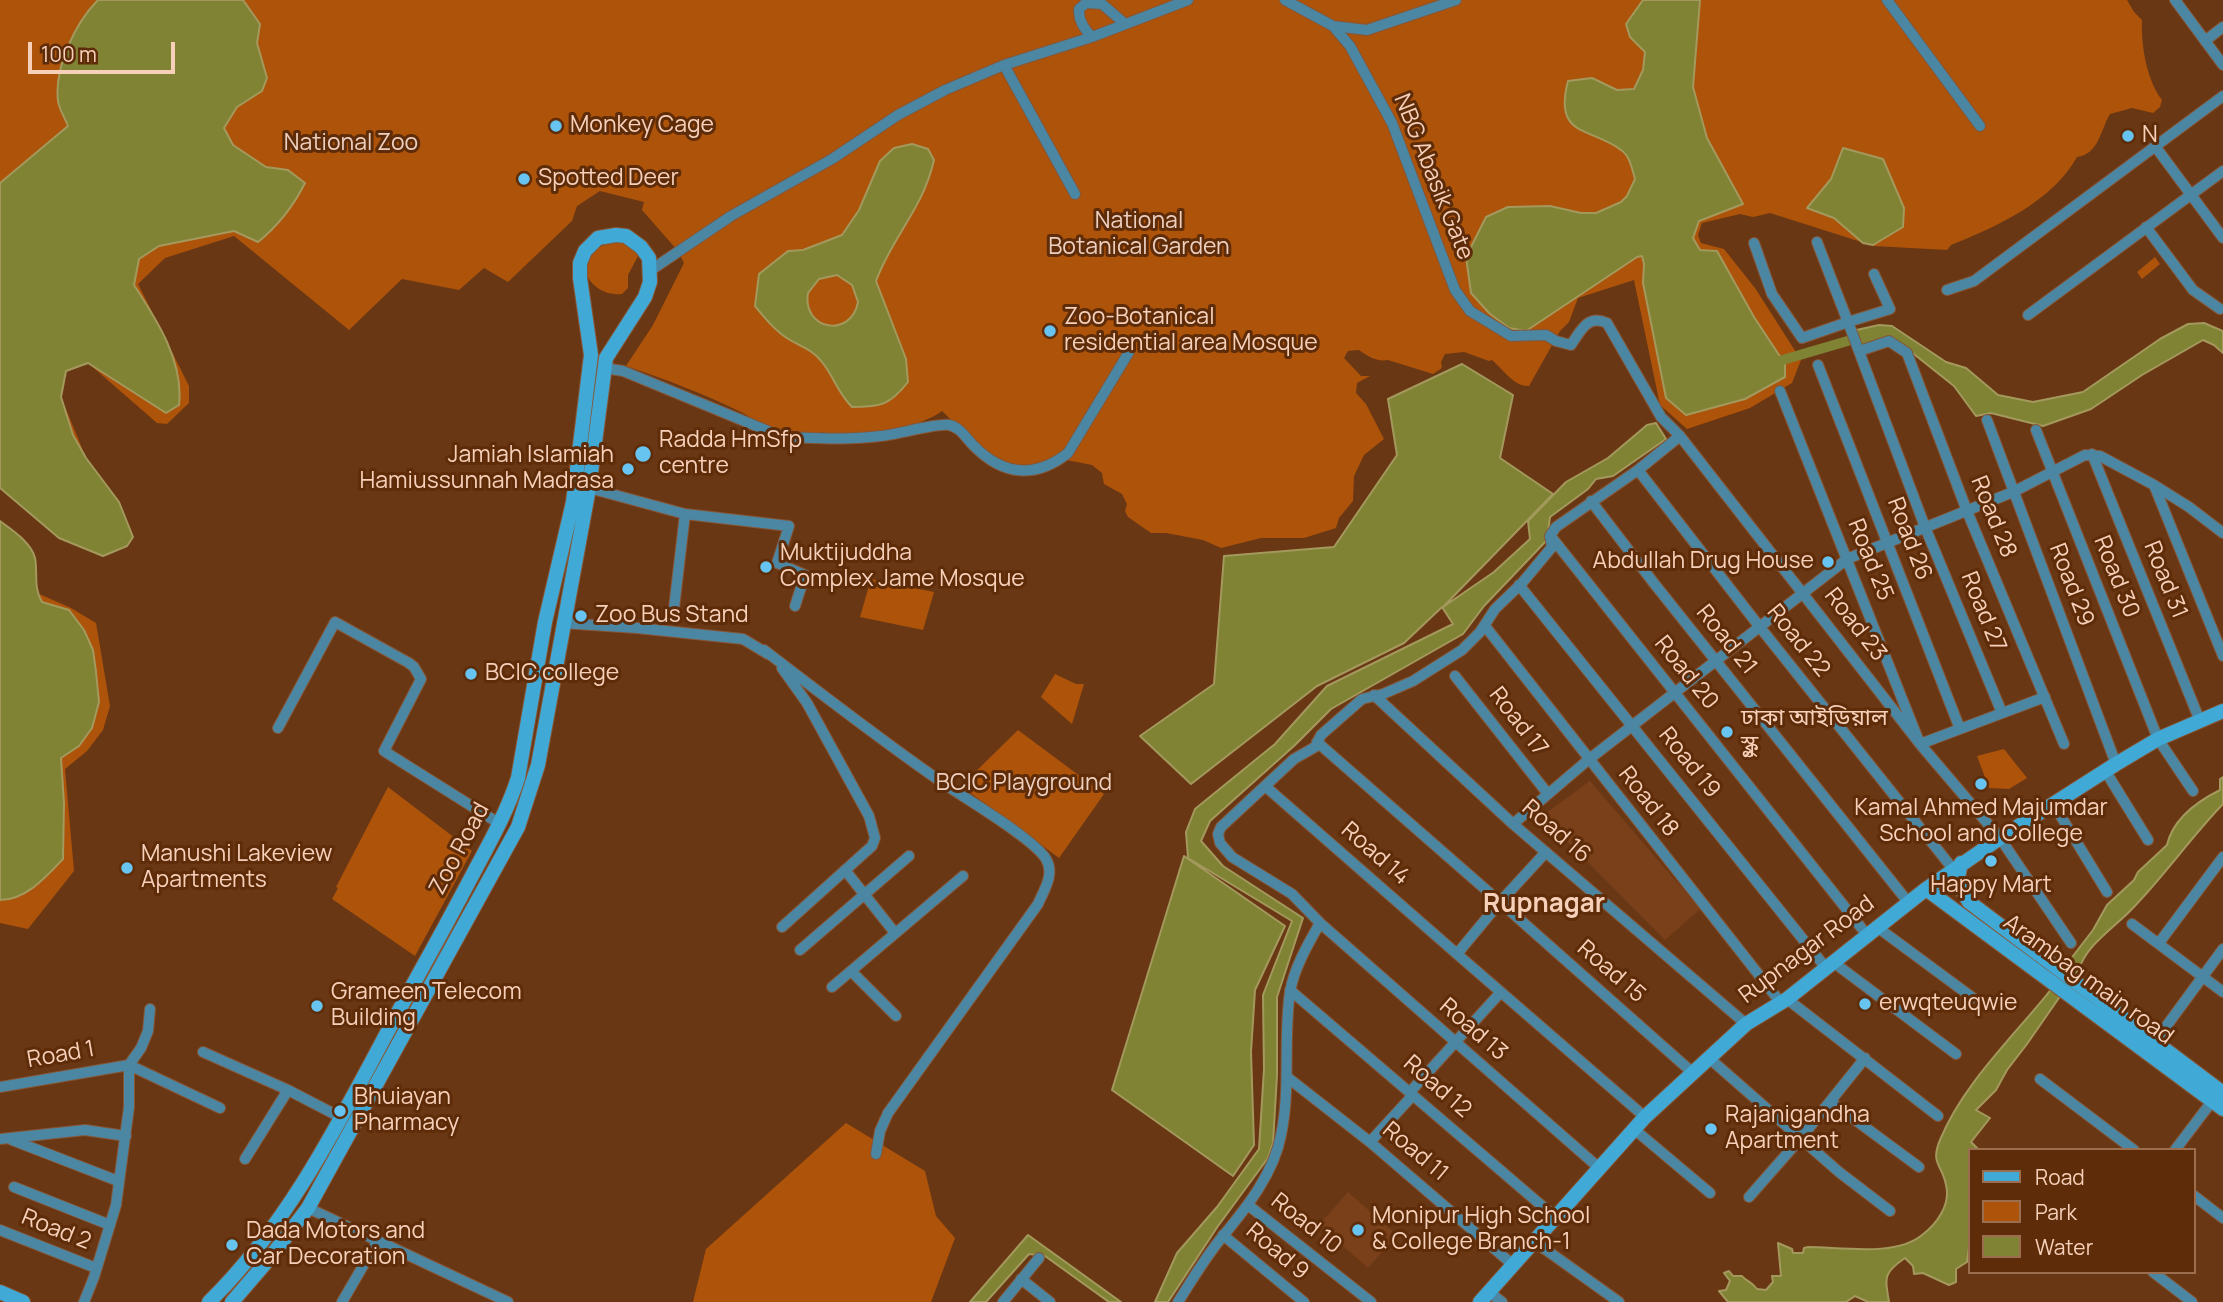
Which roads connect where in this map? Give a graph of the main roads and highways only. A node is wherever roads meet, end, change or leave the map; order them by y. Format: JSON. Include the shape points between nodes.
{"nodes":[{"id":1,"x":591,"y":355,"type":"junction"},
{"id":2,"x":605,"y":363,"type":"junction"},
{"id":3,"x":545,"y":622,"type":"junction"},
{"id":4,"x":562,"y":623,"type":"junction"},
{"id":5,"x":2223,"y":711,"type":"edge"},
{"id":6,"x":500,"y":824,"type":"junction"},
{"id":7,"x":514,"y":832,"type":"junction"},
{"id":8,"x":1957,"y":866,"type":"junction"},
{"id":9,"x":1926,"y":889,"type":"junction"},
{"id":10,"x":2057,"y":977,"type":"junction"},
{"id":11,"x":2220,"y":1098,"type":"edge"},
{"id":12,"x":287,"y":1206,"type":"junction"},
{"id":13,"x":305,"y":1212,"type":"junction"},
{"id":14,"x":0,"y":1292,"type":"edge"},
{"id":15,"x":1485,"y":1297,"type":"edge"},
{"id":16,"x":23,"y":1302,"type":"edge"},
{"id":17,"x":209,"y":1302,"type":"edge"},
{"id":18,"x":232,"y":1302,"type":"edge"}],
"edges":[{"from":1,"to":2,"type":"main road"},
{"from":1,"to":2,"type":"main road","name":"Zoo Road","via":[[580,263],[598,238],[626,236],[641,247],[651,270],[645,297]]},
{"from":1,"to":3,"type":"main road","name":"Zoo Road","via":[[573,502]]},
{"from":2,"to":4,"type":"main road","name":"Zoo Road","via":[[589,488]]},
{"from":3,"to":4,"type":"main road"},
{"from":3,"to":6,"type":"main road","name":"Zoo Road","via":[[518,778]]},
{"from":4,"to":7,"type":"main road","name":"Zoo Road","via":[[538,765]]},
{"from":5,"to":8,"type":"main road","name":"Rupnagar Road","via":[[2158,740]]},
{"from":6,"to":7,"type":"main road"},
{"from":6,"to":12,"type":"main road","name":"Zoo Road"},
{"from":7,"to":13,"type":"main road","name":"Zoo Road"},
{"from":8,"to":9,"type":"main road","name":"Rupnagar Road"},
{"from":8,"to":10,"type":"main road","name":"Arambag main road","via":[[1957,882],[1969,902]]},
{"from":9,"to":10,"type":"main road","name":"Arambag main road"},
{"from":9,"to":15,"type":"main road","name":"Rupnagar Road","via":[[1784,1001],[1746,1024],[1645,1117]]},
{"from":10,"to":11,"type":"main road","name":"Arambag main road"},
{"from":12,"to":13,"type":"main road"},
{"from":12,"to":17,"type":"main road","name":"Zoo Road","via":[[250,1258]]},
{"from":13,"to":18,"type":"main road","name":"Zoo Road"},
{"from":14,"to":16,"type":"main road"}]}
